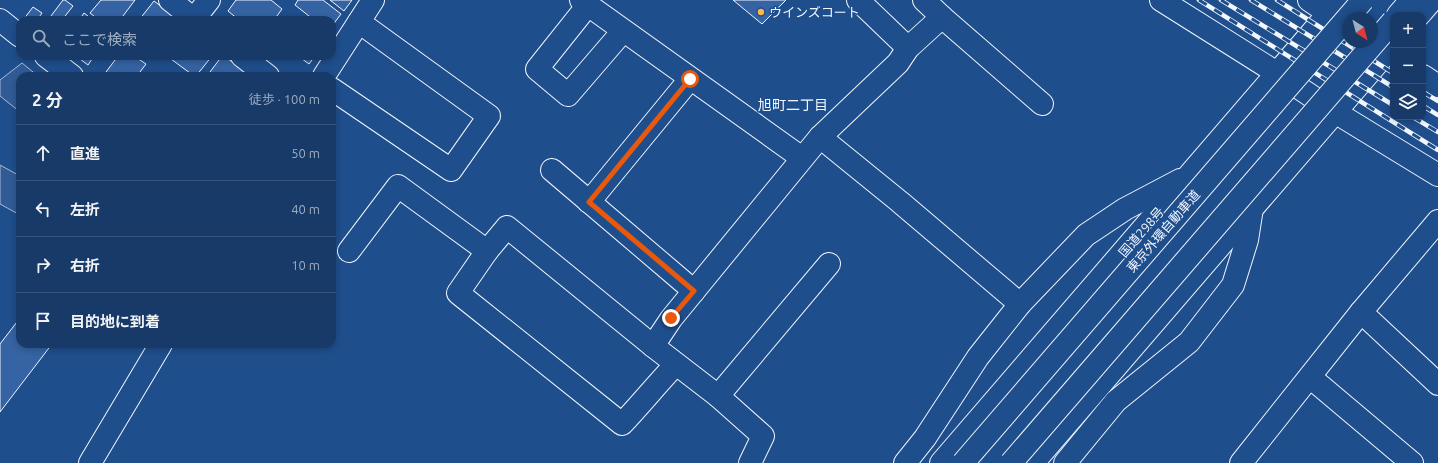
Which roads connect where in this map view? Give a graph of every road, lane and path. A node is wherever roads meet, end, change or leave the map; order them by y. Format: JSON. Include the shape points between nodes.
{"nodes":[{"id":1,"x":170,"y":0,"type":"edge"},
{"id":2,"x":209,"y":0,"type":"edge"},
{"id":3,"x":373,"y":0,"type":"edge"},
{"id":4,"x":858,"y":0,"type":"edge"},
{"id":5,"x":924,"y":0,"type":"edge"},
{"id":6,"x":1160,"y":0,"type":"edge"},
{"id":7,"x":1309,"y":0,"type":"edge"},
{"id":8,"x":1363,"y":0,"type":"edge"},
{"id":9,"x":1412,"y":0,"type":"edge"},
{"id":10,"x":1432,"y":0,"type":"edge"},
{"id":11,"x":585,"y":3,"type":"edge"},
{"id":12,"x":1335,"y":6,"type":"edge"},
{"id":13,"x":1401,"y":12,"type":"edge"},
{"id":14,"x":1422,"y":12,"type":"edge"},
{"id":15,"x":190,"y":16,"type":"edge"},
{"id":16,"x":198,"y":16,"type":"edge"},
{"id":17,"x":942,"y":17,"type":"junction"},
{"id":18,"x":1342,"y":17,"type":"edge"},
{"id":19,"x":0,"y":20,"type":"edge"},
{"id":20,"x":358,"y":22,"type":"junction"},
{"id":21,"x":1390,"y":24,"type":"edge"},
{"id":22,"x":623,"y":31,"type":"junction"},
{"id":23,"x":16,"y":33,"type":"edge"},
{"id":24,"x":908,"y":48,"type":"junction"},
{"id":25,"x":1386,"y":49,"type":"edge"},
{"id":26,"x":336,"y":57,"type":"edge"},
{"id":27,"x":51,"y":60,"type":"edge"},
{"id":28,"x":247,"y":60,"type":"edge"},
{"id":29,"x":334,"y":60,"type":"edge"},
{"id":30,"x":67,"y":72,"type":"edge"},
{"id":31,"x":263,"y":72,"type":"edge"},
{"id":32,"x":327,"y":72,"type":"edge"},
{"id":33,"x":1277,"y":73,"type":"junction"},
{"id":34,"x":1426,"y":78,"type":"edge"},
{"id":35,"x":690,"y":79,"type":"junction"},
{"id":36,"x":1438,"y":86,"type":"edge"},
{"id":37,"x":336,"y":92,"type":"edge"},
{"id":38,"x":1042,"y":104,"type":"dead end"},
{"id":39,"x":1335,"y":112,"type":"junction"},
{"id":40,"x":820,"y":137,"type":"junction"},
{"id":41,"x":802,"y":158,"type":"junction"},
{"id":42,"x":552,"y":170,"type":"dead end"},
{"id":43,"x":1191,"y":174,"type":"junction"},
{"id":44,"x":1438,"y":175,"type":"edge"},
{"id":45,"x":589,"y":202,"type":"junction"},
{"id":46,"x":1252,"y":208,"type":"junction"},
{"id":47,"x":1438,"y":220,"type":"edge"},
{"id":48,"x":350,"y":251,"type":"dead end"},
{"id":49,"x":487,"y":251,"type":"junction"},
{"id":50,"x":829,"y":264,"type":"dead end"},
{"id":51,"x":694,"y":291,"type":"junction"},
{"id":52,"x":1020,"y":304,"type":"junction"},
{"id":53,"x":1360,"y":312,"type":"junction"},
{"id":54,"x":653,"y":346,"type":"junction"},
{"id":55,"x":159,"y":348,"type":"edge"},
{"id":56,"x":676,"y":364,"type":"junction"},
{"id":57,"x":1310,"y":377,"type":"junction"},
{"id":58,"x":1438,"y":384,"type":"edge"},
{"id":59,"x":718,"y":396,"type":"junction"},
{"id":60,"x":90,"y":463,"type":"edge"},
{"id":61,"x":750,"y":463,"type":"edge"},
{"id":62,"x":905,"y":463,"type":"edge"},
{"id":63,"x":941,"y":463,"type":"edge"},
{"id":64,"x":963,"y":463,"type":"edge"},
{"id":65,"x":1011,"y":463,"type":"edge"},
{"id":66,"x":1033,"y":463,"type":"edge"},
{"id":67,"x":1066,"y":463,"type":"edge"},
{"id":68,"x":1241,"y":463,"type":"edge"},
{"id":69,"x":1412,"y":463,"type":"edge"}],
"edges":[{"from":1,"to":15,"type":"main road"},
{"from":2,"to":16,"type":"main road"},
{"from":3,"to":20,"type":"main road"},
{"from":4,"to":24,"type":"main road"},
{"from":5,"to":17,"type":"main road"},
{"from":6,"to":33,"type":"main road"},
{"from":7,"to":12,"type":"main road"},
{"from":8,"to":64,"type":"main road","name":"東京外環自動車道","bridge":true},
{"from":9,"to":13,"type":"main road"},
{"from":10,"to":14,"type":"main road"},
{"from":11,"to":22,"type":"main road"},
{"from":11,"to":22,"type":"main road","via":[[537,69],[568,95]]},
{"from":12,"to":18,"type":"main road"},
{"from":12,"to":33,"type":"main road","name":"国道298号"},
{"from":17,"to":24,"type":"main road"},
{"from":17,"to":38,"type":"main road"},
{"from":19,"to":23,"type":"main road"},
{"from":20,"to":26,"type":"main road"},
{"from":20,"to":37,"type":"main road","via":[[489,116],[452,170]]},
{"from":21,"to":65,"type":"main road","bridge":true},
{"from":22,"to":35,"type":"main road"},
{"from":24,"to":40,"type":"main road","via":[[898,63]]},
{"from":25,"to":39,"type":"main road"},
{"from":27,"to":30,"type":"main road"},
{"from":28,"to":31,"type":"main road"},
{"from":29,"to":32,"type":"main road"},
{"from":33,"to":39,"type":"main road"},
{"from":33,"to":43,"type":"main road","name":"国道298号"},
{"from":34,"to":36,"type":"main road"},
{"from":35,"to":41,"type":"main road"},
{"from":35,"to":45,"type":"main road"},
{"from":39,"to":44,"type":"main road"},
{"from":39,"to":46,"type":"main road"},
{"from":40,"to":41,"type":"main road"},
{"from":40,"to":52,"type":"main road"},
{"from":41,"to":51,"type":"main road"},
{"from":42,"to":45,"type":"main road"},
{"from":43,"to":52,"type":"main road","via":[[1125,209],[1086,235]]},
{"from":43,"to":63,"type":"main road","name":"国道298号"},
{"from":45,"to":51,"type":"main road"},
{"from":46,"to":66,"type":"main road"},
{"from":46,"to":67,"type":"main road","via":[[1247,240],[1233,285],[1189,342],[1116,401]]},
{"from":47,"to":53,"type":"main road"},
{"from":48,"to":49,"type":"main road","via":[[398,186]]},
{"from":49,"to":54,"type":"main road","via":[[507,227]]},
{"from":49,"to":56,"type":"main road","via":[[458,293],[622,424]]},
{"from":50,"to":59,"type":"main road"},
{"from":51,"to":54,"type":"main road","via":[[671,318]]},
{"from":52,"to":62,"type":"main road","via":[[978,357],[925,438]]},
{"from":53,"to":57,"type":"main road"},
{"from":53,"to":58,"type":"main road"},
{"from":54,"to":56,"type":"main road"},
{"from":55,"to":60,"type":"main road"},
{"from":56,"to":59,"type":"main road"},
{"from":57,"to":68,"type":"main road"},
{"from":57,"to":69,"type":"main road"},
{"from":59,"to":61,"type":"main road","via":[[762,436]]}]}
